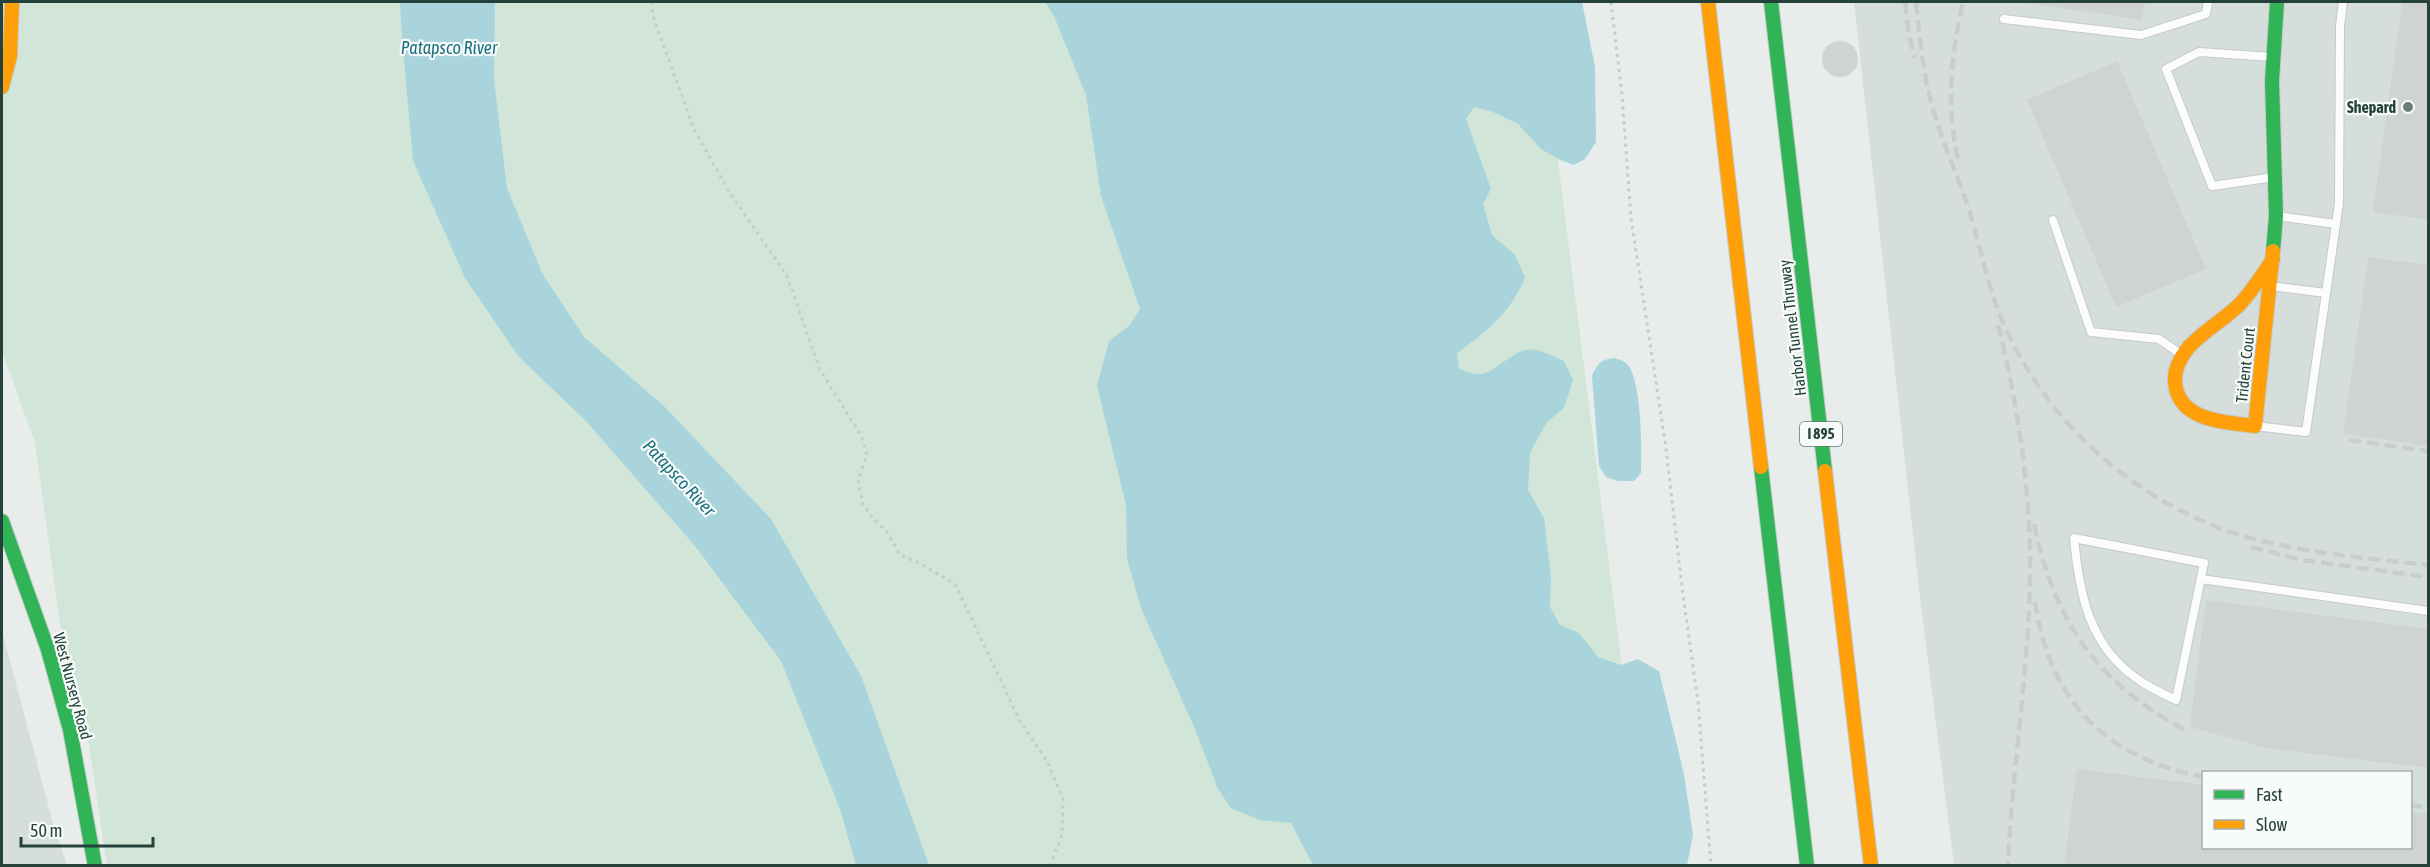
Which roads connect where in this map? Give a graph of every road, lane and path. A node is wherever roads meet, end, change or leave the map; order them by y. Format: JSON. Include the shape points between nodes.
{"nodes":[{"id":1,"x":12,"y":2,"type":"edge"},
{"id":2,"x":651,"y":2,"type":"edge"},
{"id":3,"x":1611,"y":2,"type":"edge"},
{"id":4,"x":1708,"y":2,"type":"edge"},
{"id":5,"x":1771,"y":2,"type":"edge"},
{"id":6,"x":2208,"y":2,"type":"edge"},
{"id":7,"x":2277,"y":2,"type":"edge"},
{"id":8,"x":2343,"y":2,"type":"edge"},
{"id":9,"x":2004,"y":19,"type":"dead end"},
{"id":10,"x":2273,"y":57,"type":"junction"},
{"id":11,"x":2,"y":87,"type":"edge"},
{"id":12,"x":2276,"y":177,"type":"junction"},
{"id":13,"x":2276,"y":216,"type":"junction"},
{"id":14,"x":2052,"y":220,"type":"dead end"},
{"id":15,"x":2336,"y":224,"type":"junction"},
{"id":16,"x":2273,"y":259,"type":"junction"},
{"id":17,"x":2270,"y":286,"type":"junction"},
{"id":18,"x":2326,"y":293,"type":"junction"},
{"id":19,"x":2182,"y":355,"type":"junction"},
{"id":20,"x":2255,"y":426,"type":"junction"},
{"id":21,"x":2,"y":521,"type":"edge"},
{"id":22,"x":2201,"y":579,"type":"junction"},
{"id":23,"x":2428,"y":611,"type":"edge"},
{"id":24,"x":95,"y":866,"type":"edge"},
{"id":25,"x":1050,"y":866,"type":"edge"},
{"id":26,"x":1711,"y":866,"type":"edge"},
{"id":27,"x":1807,"y":866,"type":"edge"},
{"id":28,"x":1871,"y":866,"type":"edge"}],
"edges":[{"from":1,"to":11,"type":"main road","via":[[12,46]]},
{"from":2,"to":25,"type":"path","via":[[694,129],[728,190],[787,276],[820,370],[862,437],[867,456],[858,480],[863,504],[900,555],[955,584],[1020,722],[1047,762],[1063,800],[1062,835]]},
{"from":3,"to":26,"type":"path","via":[[1631,218],[1666,448],[1698,702]]},
{"from":4,"to":27,"type":"main road"},
{"from":5,"to":28,"type":"main road","name":"Harbor Tunnel Thruway","number":"I 895"},
{"from":6,"to":9,"type":"lane","via":[[2206,14],[2141,35]]},
{"from":7,"to":10,"type":"main road","name":"Trident Court"},
{"from":8,"to":15,"type":"lane"},
{"from":10,"to":12,"type":"main road","name":"Trident Court"},
{"from":10,"to":12,"type":"lane","via":[[2199,52],[2166,69],[2212,186]]},
{"from":12,"to":13,"type":"main road","name":"Trident Court"},
{"from":13,"to":15,"type":"lane"},
{"from":13,"to":16,"type":"main road","name":"Trident Court"},
{"from":14,"to":19,"type":"lane","via":[[2091,332],[2159,339]]},
{"from":15,"to":18,"type":"lane"},
{"from":16,"to":17,"type":"main road","name":"Trident Court"},
{"from":16,"to":19,"type":"main road","name":"Trident Court","via":[[2241,303]]},
{"from":17,"to":18,"type":"lane"},
{"from":17,"to":20,"type":"main road","name":"Trident Court"},
{"from":18,"to":20,"type":"lane","via":[[2306,432]]},
{"from":19,"to":20,"type":"main road","name":"Trident Court","via":[[2174,388],[2181,404],[2210,420]]},
{"from":21,"to":24,"type":"main road","name":"West Nursery Road","via":[[48,650],[70,730]]},
{"from":22,"to":22,"type":"lane","via":[[2204,563],[2074,538],[2078,579],[2091,624],[2110,654],[2138,680],[2176,700]]},
{"from":22,"to":23,"type":"lane"}]}
